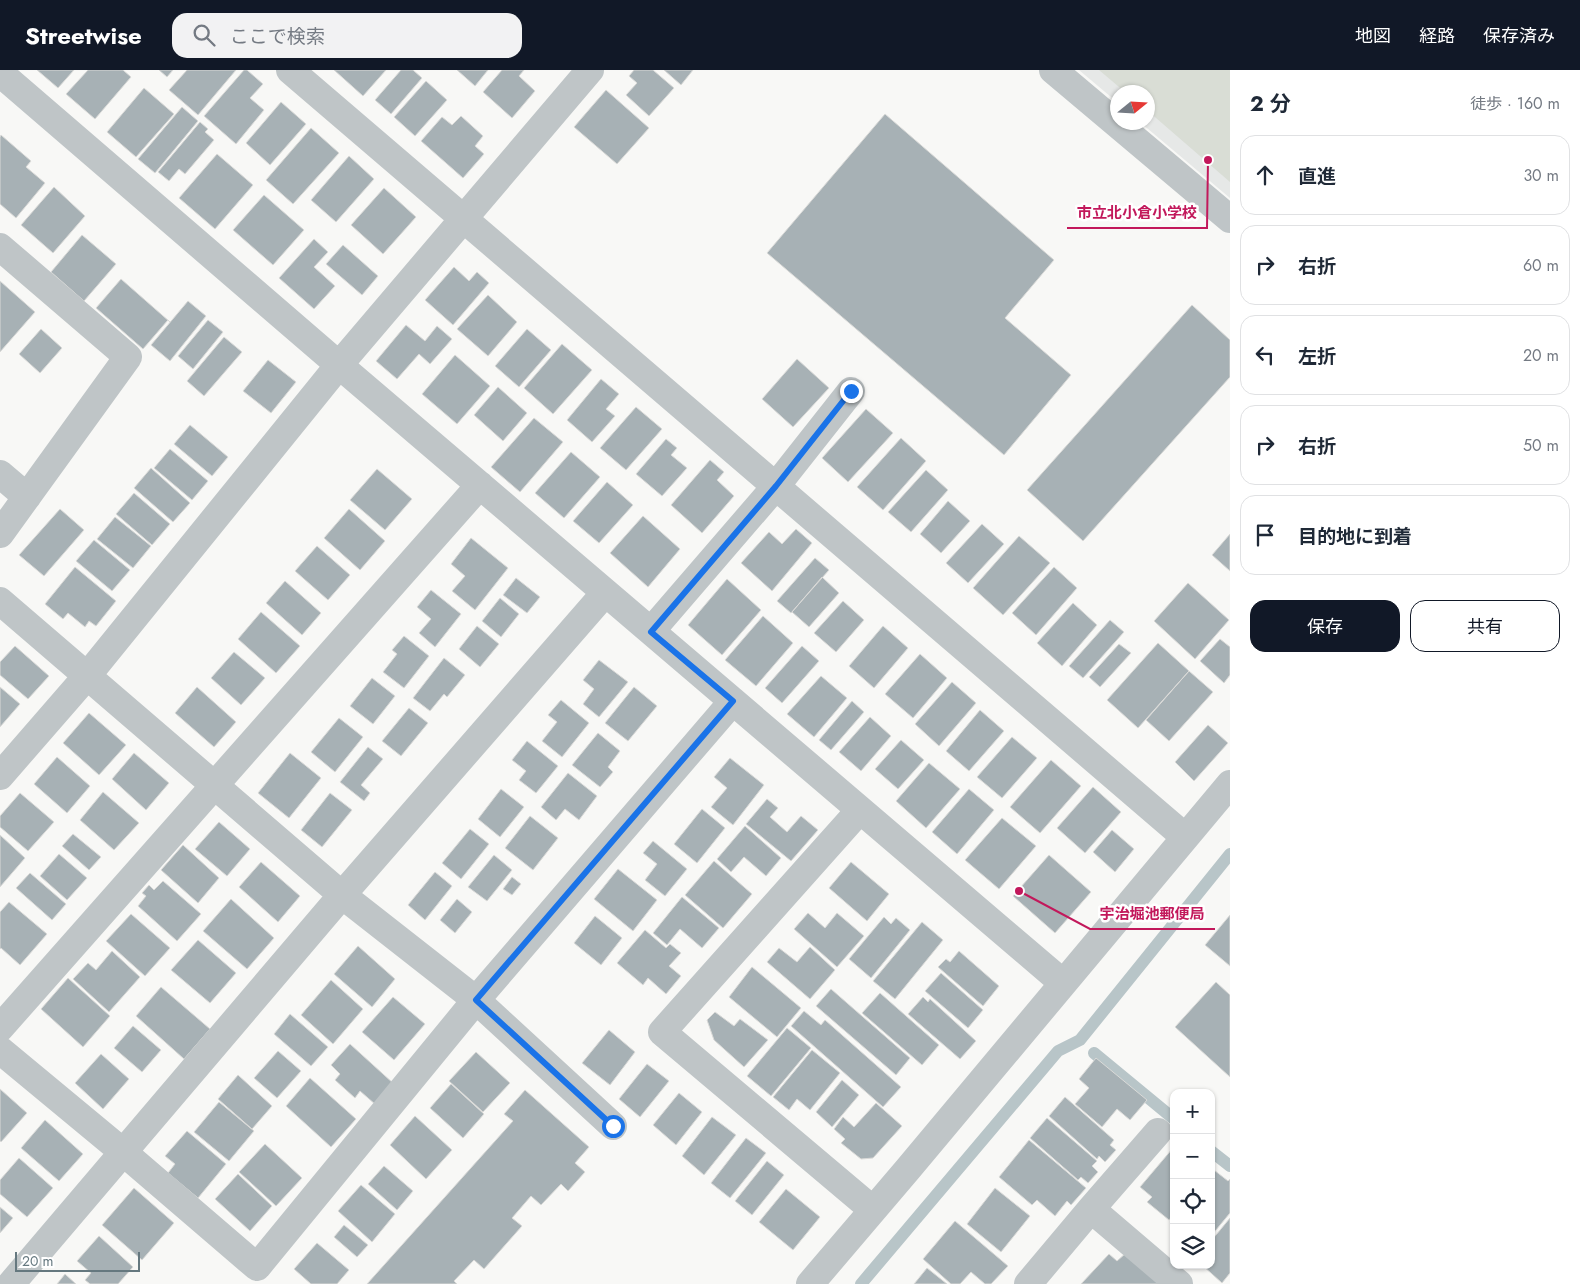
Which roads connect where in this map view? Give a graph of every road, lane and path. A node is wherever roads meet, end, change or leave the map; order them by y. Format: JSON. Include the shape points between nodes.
{"nodes":[{"id":1,"x":290,"y":70,"type":"edge"},
{"id":2,"x":1054,"y":70,"type":"edge"},
{"id":3,"x":588,"y":71,"type":"edge"},
{"id":4,"x":0,"y":73,"type":"edge"},
{"id":5,"x":463,"y":218,"type":"junction"},
{"id":6,"x":1230,"y":219,"type":"edge"},
{"id":7,"x":0,"y":247,"type":"edge"},
{"id":8,"x":339,"y":365,"type":"junction"},
{"id":9,"x":851,"y":391,"type":"dead end"},
{"id":10,"x":0,"y":474,"type":"edge"},
{"id":11,"x":480,"y":485,"type":"junction"},
{"id":12,"x":776,"y":486,"type":"junction"},
{"id":13,"x":27,"y":497,"type":"junction"},
{"id":14,"x":0,"y":534,"type":"edge"},
{"id":15,"x":605,"y":592,"type":"junction"},
{"id":16,"x":0,"y":601,"type":"edge"},
{"id":17,"x":651,"y":632,"type":"junction"},
{"id":18,"x":87,"y":676,"type":"junction"},
{"id":19,"x":733,"y":701,"type":"junction"},
{"id":20,"x":0,"y":776,"type":"edge"},
{"id":21,"x":1230,"y":784,"type":"edge"},
{"id":22,"x":214,"y":786,"type":"junction"},
{"id":23,"x":860,"y":810,"type":"junction"},
{"id":24,"x":1185,"y":837,"type":"junction"},
{"id":25,"x":342,"y":895,"type":"junction"},
{"id":26,"x":1063,"y":983,"type":"junction"},
{"id":27,"x":476,"y":1000,"type":"junction"},
{"id":28,"x":0,"y":1028,"type":"edge"},
{"id":29,"x":0,"y":1050,"type":"edge"},
{"id":30,"x":613,"y":1126,"type":"dead end"},
{"id":31,"x":1158,"y":1132,"type":"dead end"},
{"id":32,"x":123,"y":1152,"type":"junction"},
{"id":33,"x":1091,"y":1209,"type":"junction"},
{"id":34,"x":873,"y":1210,"type":"junction"},
{"id":35,"x":11,"y":1284,"type":"edge"},
{"id":36,"x":810,"y":1284,"type":"edge"},
{"id":37,"x":1028,"y":1284,"type":"edge"},
{"id":38,"x":1179,"y":1284,"type":"edge"}],
"edges":[{"from":1,"to":5,"type":"street"},
{"from":2,"to":6,"type":"street"},
{"from":3,"to":5,"type":"street"},
{"from":4,"to":8,"type":"street"},
{"from":5,"to":8,"type":"street"},
{"from":5,"to":12,"type":"street"},
{"from":7,"to":13,"type":"street","via":[[128,358]]},
{"from":8,"to":11,"type":"street"},
{"from":8,"to":18,"type":"street"},
{"from":9,"to":12,"type":"street"},
{"from":10,"to":13,"type":"street"},
{"from":11,"to":15,"type":"street"},
{"from":11,"to":22,"type":"street"},
{"from":12,"to":17,"type":"street"},
{"from":12,"to":24,"type":"street"},
{"from":13,"to":14,"type":"street"},
{"from":15,"to":17,"type":"street"},
{"from":15,"to":25,"type":"street"},
{"from":16,"to":18,"type":"street"},
{"from":17,"to":19,"type":"street"},
{"from":18,"to":20,"type":"street"},
{"from":18,"to":22,"type":"street"},
{"from":19,"to":23,"type":"street"},
{"from":19,"to":27,"type":"street"},
{"from":21,"to":24,"type":"street"},
{"from":22,"to":25,"type":"street"},
{"from":22,"to":28,"type":"street"},
{"from":23,"to":26,"type":"street"},
{"from":23,"to":34,"type":"street","via":[[662,1032]]},
{"from":24,"to":26,"type":"street"},
{"from":25,"to":27,"type":"street"},
{"from":25,"to":32,"type":"street"},
{"from":26,"to":34,"type":"street"},
{"from":27,"to":30,"type":"street"},
{"from":27,"to":32,"type":"street","via":[[257,1267]]},
{"from":29,"to":32,"type":"street"},
{"from":31,"to":33,"type":"street"},
{"from":32,"to":35,"type":"street"},
{"from":33,"to":37,"type":"street"},
{"from":33,"to":38,"type":"street"},
{"from":34,"to":36,"type":"street"}]}
